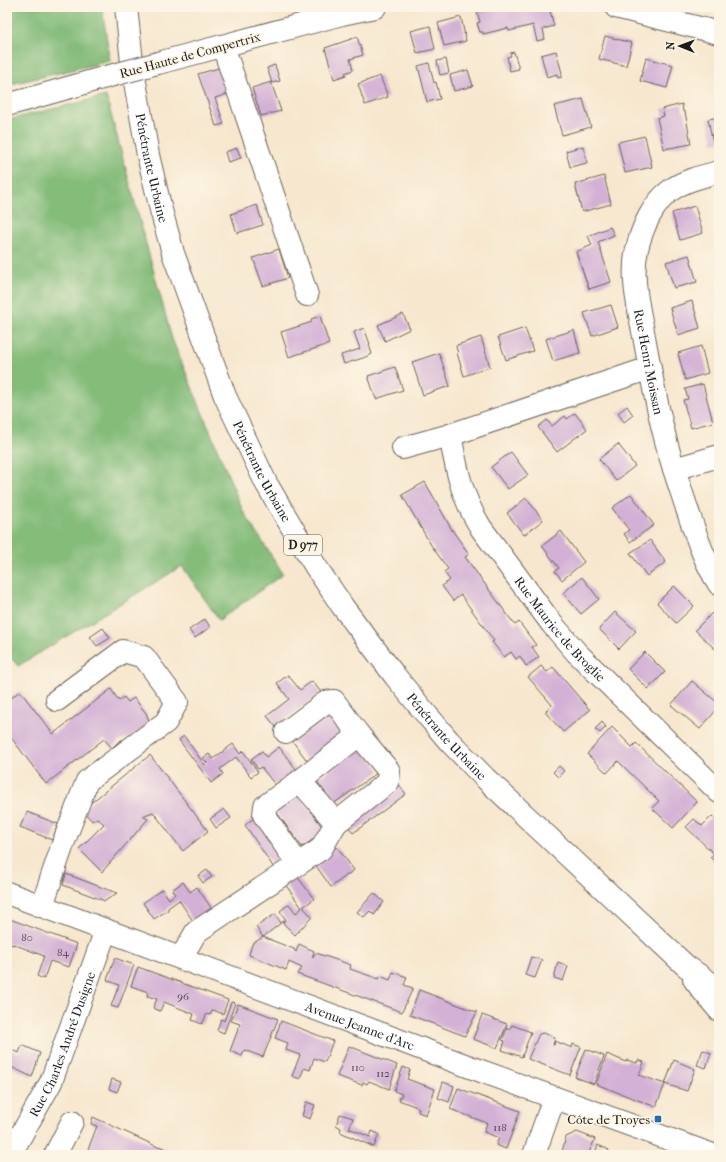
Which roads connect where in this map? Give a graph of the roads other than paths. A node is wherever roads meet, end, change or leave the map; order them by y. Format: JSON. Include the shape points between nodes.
{"nodes":[{"id":1,"x":126,"y":7,"type":"edge"},
{"id":2,"x":375,"y":7,"type":"edge"},
{"id":3,"x":616,"y":7,"type":"edge"},
{"id":4,"x":719,"y":33,"type":"edge"},
{"id":5,"x":223,"y":46,"type":"junction"},
{"id":6,"x":7,"y":105,"type":"edge"},
{"id":7,"x":719,"y":172,"type":"edge"},
{"id":8,"x":307,"y":294,"type":"dead end"},
{"id":9,"x":650,"y":368,"type":"junction"},
{"id":10,"x":450,"y":434,"type":"junction"},
{"id":11,"x":403,"y":448,"type":"dead end"},
{"id":12,"x":719,"y":456,"type":"edge"},
{"id":13,"x":674,"y":469,"type":"junction"},
{"id":14,"x":719,"y":584,"type":"edge"},
{"id":15,"x":57,"y":700,"type":"dead end"},
{"id":16,"x":286,"y":732,"type":"dead end"},
{"id":17,"x":359,"y":735,"type":"junction"},
{"id":18,"x":300,"y":781,"type":"junction"},
{"id":19,"x":716,"y":781,"type":"edge"},
{"id":20,"x":336,"y":822,"type":"junction"},
{"id":21,"x":298,"y":864,"type":"junction"},
{"id":22,"x":7,"y":893,"type":"edge"},
{"id":23,"x":42,"y":906,"type":"junction"},
{"id":24,"x":106,"y":930,"type":"junction"},
{"id":25,"x":182,"y":958,"type":"junction"},
{"id":26,"x":686,"y":966,"type":"junction"},
{"id":27,"x":719,"y":989,"type":"edge"},
{"id":28,"x":719,"y":1010,"type":"edge"},
{"id":29,"x":554,"y":1098,"type":"junction"},
{"id":30,"x":72,"y":1122,"type":"dead end"},
{"id":31,"x":10,"y":1155,"type":"edge"},
{"id":32,"x":55,"y":1155,"type":"edge"},
{"id":33,"x":534,"y":1155,"type":"edge"},
{"id":34,"x":714,"y":1155,"type":"edge"}],
"edges":[{"from":1,"to":26,"type":"street","name":"Pénétrante Urbaine","number":"D 977","via":[[133,72],[148,155],[173,253],[225,396],[266,483],[316,568],[343,607],[395,676],[449,741],[485,778]]},
{"from":2,"to":5,"type":"street","name":"Rue Haute de Compertrix"},
{"from":3,"to":4,"type":"street"},
{"from":5,"to":6,"type":"street","name":"Rue Haute de Compertrix","bridge":true},
{"from":5,"to":8,"type":"street"},
{"from":7,"to":9,"type":"street","name":"Rue Henri Moissan","via":[[688,181],[672,190],[661,199],[652,212],[642,234],[635,270]]},
{"from":9,"to":10,"type":"street"},
{"from":9,"to":13,"type":"street","name":"Rue Henri Moissan"},
{"from":10,"to":11,"type":"street"},
{"from":10,"to":19,"type":"street","name":"Rue Maurice de Broglie","via":[[460,484],[472,514],[552,624],[577,653]]},
{"from":12,"to":13,"type":"street"},
{"from":13,"to":14,"type":"street","name":"Rue Henri Moissan","via":[[702,553]]},
{"from":15,"to":23,"type":"street","via":[[123,651],[144,657],[177,702],[166,722],[87,781]]},
{"from":16,"to":17,"type":"street","via":[[326,702],[334,701]]},
{"from":17,"to":18,"type":"street"},
{"from":17,"to":20,"type":"street","via":[[390,771],[388,782]]},
{"from":18,"to":20,"type":"street"},
{"from":18,"to":21,"type":"street","via":[[264,806],[264,815]]},
{"from":20,"to":21,"type":"street","via":[[321,849]]},
{"from":21,"to":25,"type":"street","via":[[196,932]]},
{"from":22,"to":23,"type":"street","name":"Avenue Jeanne d'Arc"},
{"from":23,"to":24,"type":"street","name":"Avenue Jeanne d'Arc"},
{"from":24,"to":25,"type":"street","name":"Avenue Jeanne d'Arc"},
{"from":24,"to":31,"type":"street","name":"Rue Charles André Dusigne","via":[[51,1082]]},
{"from":25,"to":29,"type":"street","name":"Avenue Jeanne d'Arc"},
{"from":26,"to":27,"type":"street","number":"D 977"},
{"from":26,"to":28,"type":"street","number":"D 977","via":[[702,991]]},
{"from":29,"to":33,"type":"street"},
{"from":29,"to":34,"type":"street","name":"Avenue Jeanne d'Arc"},
{"from":30,"to":32,"type":"street"}]}
